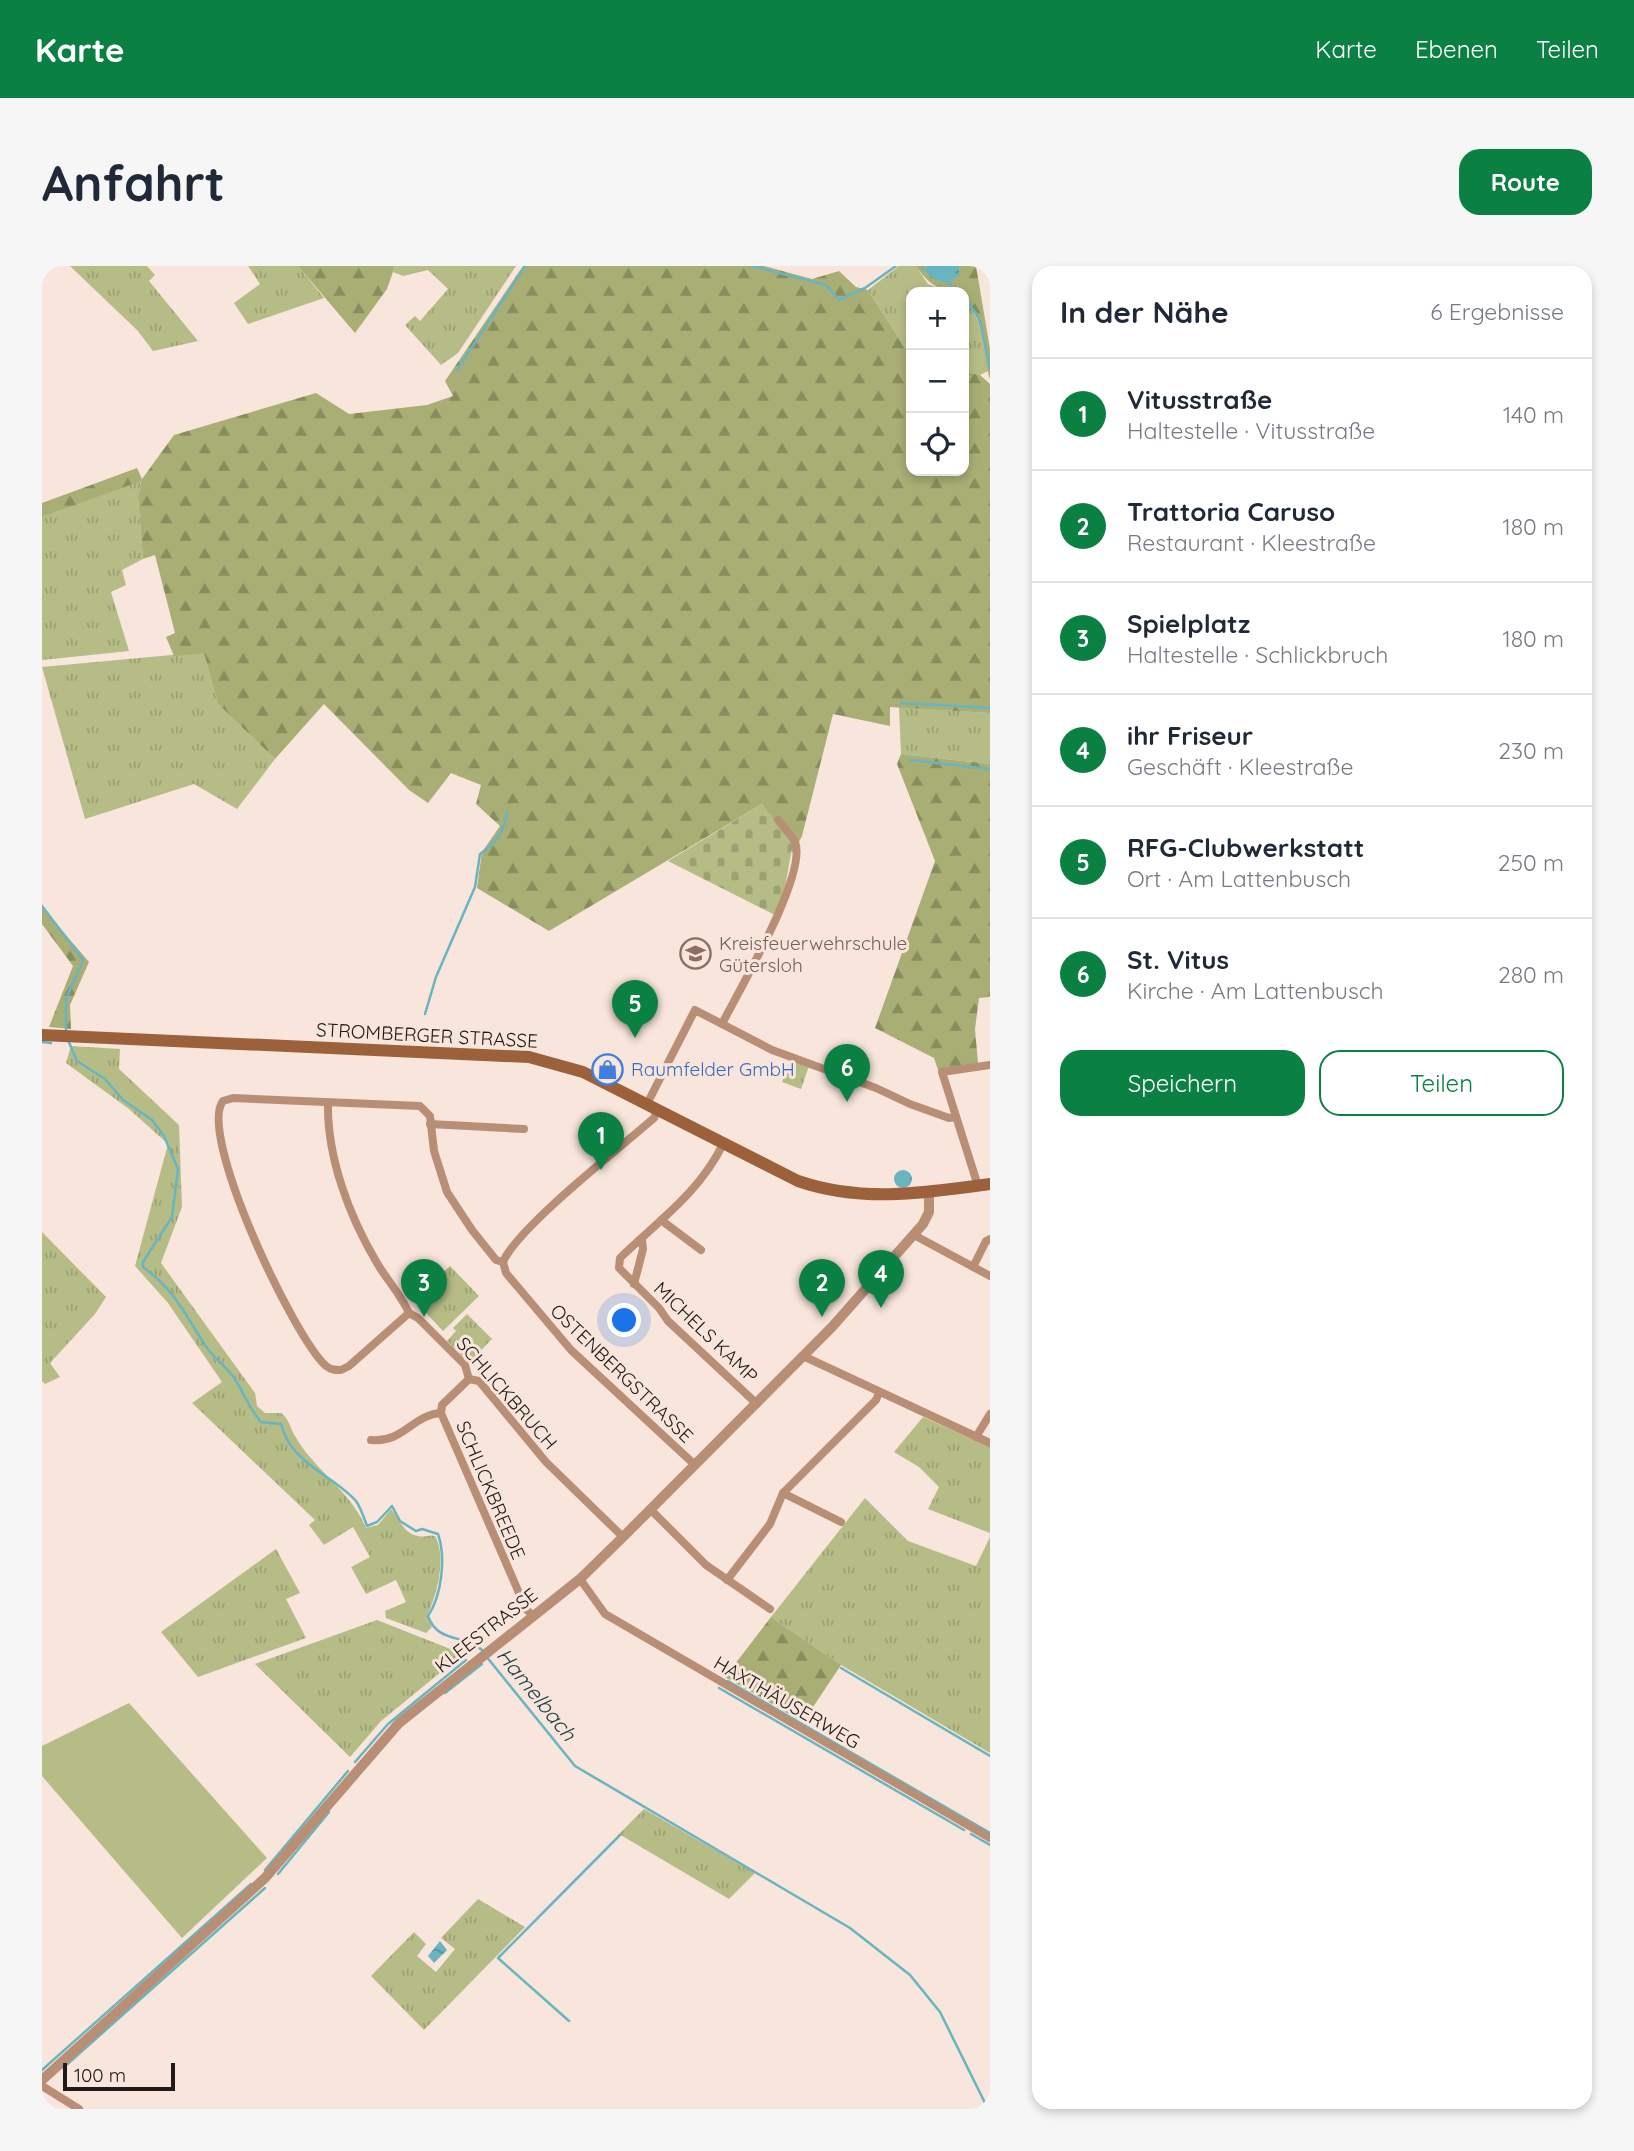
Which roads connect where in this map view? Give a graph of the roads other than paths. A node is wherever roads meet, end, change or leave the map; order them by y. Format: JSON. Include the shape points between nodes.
{"nodes":[{"id":1,"x":778,"y":820,"type":"dead end"},
{"id":2,"x":722,"y":1024,"type":"junction"},
{"id":3,"x":42,"y":1035,"type":"edge"},
{"id":4,"x":990,"y":1066,"type":"edge"},
{"id":5,"x":328,"y":1103,"type":"junction"},
{"id":6,"x":652,"y":1107,"type":"junction"},
{"id":7,"x":956,"y":1117,"type":"junction"},
{"id":8,"x":430,"y":1125,"type":"junction"},
{"id":9,"x":524,"y":1129,"type":"dead end"},
{"id":10,"x":723,"y":1144,"type":"junction"},
{"id":11,"x":984,"y":1185,"type":"edge"},
{"id":12,"x":929,"y":1192,"type":"junction"},
{"id":13,"x":661,"y":1220,"type":"junction"},
{"id":14,"x":914,"y":1235,"type":"junction"},
{"id":15,"x":990,"y":1239,"type":"edge"},
{"id":16,"x":642,"y":1240,"type":"junction"},
{"id":17,"x":701,"y":1250,"type":"dead end"},
{"id":18,"x":503,"y":1262,"type":"junction"},
{"id":19,"x":973,"y":1267,"type":"junction"},
{"id":20,"x":990,"y":1276,"type":"edge"},
{"id":21,"x":634,"y":1284,"type":"junction"},
{"id":22,"x":409,"y":1313,"type":"junction"},
{"id":23,"x":803,"y":1356,"type":"junction"},
{"id":24,"x":469,"y":1378,"type":"junction"},
{"id":25,"x":879,"y":1393,"type":"junction"},
{"id":26,"x":757,"y":1404,"type":"junction"},
{"id":27,"x":441,"y":1413,"type":"junction"},
{"id":28,"x":990,"y":1414,"type":"edge"},
{"id":29,"x":976,"y":1437,"type":"junction"},
{"id":30,"x":371,"y":1440,"type":"dead end"},
{"id":31,"x":990,"y":1443,"type":"edge"},
{"id":32,"x":695,"y":1465,"type":"junction"},
{"id":33,"x":783,"y":1493,"type":"junction"},
{"id":34,"x":651,"y":1510,"type":"junction"},
{"id":35,"x":841,"y":1522,"type":"dead end"},
{"id":36,"x":623,"y":1537,"type":"junction"},
{"id":37,"x":580,"y":1579,"type":"junction"},
{"id":38,"x":727,"y":1580,"type":"junction"},
{"id":39,"x":770,"y":1609,"type":"dead end"},
{"id":40,"x":533,"y":1616,"type":"junction"},
{"id":41,"x":990,"y":1839,"type":"edge"},
{"id":42,"x":42,"y":2080,"type":"edge"},
{"id":43,"x":42,"y":2086,"type":"edge"},
{"id":44,"x":79,"y":2109,"type":"edge"}],
"edges":[{"from":1,"to":2,"type":"street","via":[[795,842],[786,898]]},
{"from":2,"to":6,"type":"street","via":[[695,1010]]},
{"from":2,"to":7,"type":"street","via":[[772,1050],[923,1109]]},
{"from":3,"to":6,"type":"main road","name":"STROMBERGER STRASSE","via":[[529,1057],[583,1072]]},
{"from":4,"to":7,"type":"street","via":[[942,1072]]},
{"from":5,"to":8,"type":"street","via":[[420,1106],[426,1109]]},
{"from":5,"to":22,"type":"street","name":"SCHLICKBRUCH","via":[[332,1147],[351,1211]]},
{"from":5,"to":22,"type":"street","via":[[233,1098],[221,1103],[218,1118],[240,1205],[284,1305],[324,1365],[332,1370],[349,1366]]},
{"from":6,"to":10,"type":"main road","name":"STROMBERGER STRASSE"},
{"from":6,"to":18,"type":"street","via":[[654,1118],[522,1236]]},
{"from":7,"to":11,"type":"street"},
{"from":8,"to":9,"type":"street"},
{"from":8,"to":18,"type":"street","name":"OSTENBERGSTRASSE","via":[[447,1192],[471,1230],[496,1260]]},
{"from":10,"to":12,"type":"main road","name":"STROMBERGER STRASSE","via":[[825,1190],[884,1196]]},
{"from":10,"to":13,"type":"street","name":"MICHELS KAMP","via":[[694,1190]]},
{"from":11,"to":12,"type":"main road","name":"STROMBERGER STRASSE"},
{"from":12,"to":14,"type":"street","name":"KLEESTRASSE","via":[[929,1212]]},
{"from":13,"to":16,"type":"street","name":"MICHELS KAMP"},
{"from":13,"to":17,"type":"street"},
{"from":14,"to":19,"type":"street"},
{"from":14,"to":23,"type":"street","name":"KLEESTRASSE"},
{"from":15,"to":19,"type":"street"},
{"from":16,"to":21,"type":"street","name":"MICHELS KAMP"},
{"from":16,"to":21,"type":"street","name":"MICHELS KAMP","via":[[618,1263]]},
{"from":18,"to":32,"type":"street","name":"OSTENBERGSTRASSE","via":[[506,1273],[552,1330]]},
{"from":19,"to":20,"type":"street"},
{"from":21,"to":26,"type":"street","name":"MICHELS KAMP"},
{"from":22,"to":24,"type":"street","name":"SCHLICKBRUCH","via":[[464,1366]]},
{"from":23,"to":25,"type":"street"},
{"from":23,"to":26,"type":"street","name":"KLEESTRASSE"},
{"from":24,"to":27,"type":"street","name":"SCHLICKBREEDE","via":[[442,1405]]},
{"from":24,"to":36,"type":"street","name":"SCHLICKBRUCH","via":[[479,1381],[546,1462]]},
{"from":25,"to":29,"type":"street"},
{"from":25,"to":33,"type":"street"},
{"from":26,"to":32,"type":"street","name":"KLEESTRASSE"},
{"from":27,"to":30,"type":"street","name":"SCHLICKBREEDE","via":[[430,1414],[388,1441]]},
{"from":27,"to":40,"type":"street","name":"SCHLICKBREEDE"},
{"from":28,"to":29,"type":"street"},
{"from":29,"to":31,"type":"street"},
{"from":32,"to":34,"type":"street","name":"KLEESTRASSE"},
{"from":33,"to":35,"type":"street"},
{"from":33,"to":38,"type":"street","via":[[770,1524]]},
{"from":34,"to":36,"type":"street","name":"KLEESTRASSE"},
{"from":34,"to":38,"type":"street","via":[[706,1566]]},
{"from":36,"to":37,"type":"street","name":"KLEESTRASSE"},
{"from":37,"to":40,"type":"street","name":"KLEESTRASSE"},
{"from":37,"to":41,"type":"street","name":"HAXTHÄUSERWEG","via":[[605,1614]]},
{"from":38,"to":39,"type":"street"},
{"from":40,"to":42,"type":"street","name":"KLEESTRASSE","via":[[388,1734],[265,1878]]},
{"from":43,"to":44,"type":"street"}]}
